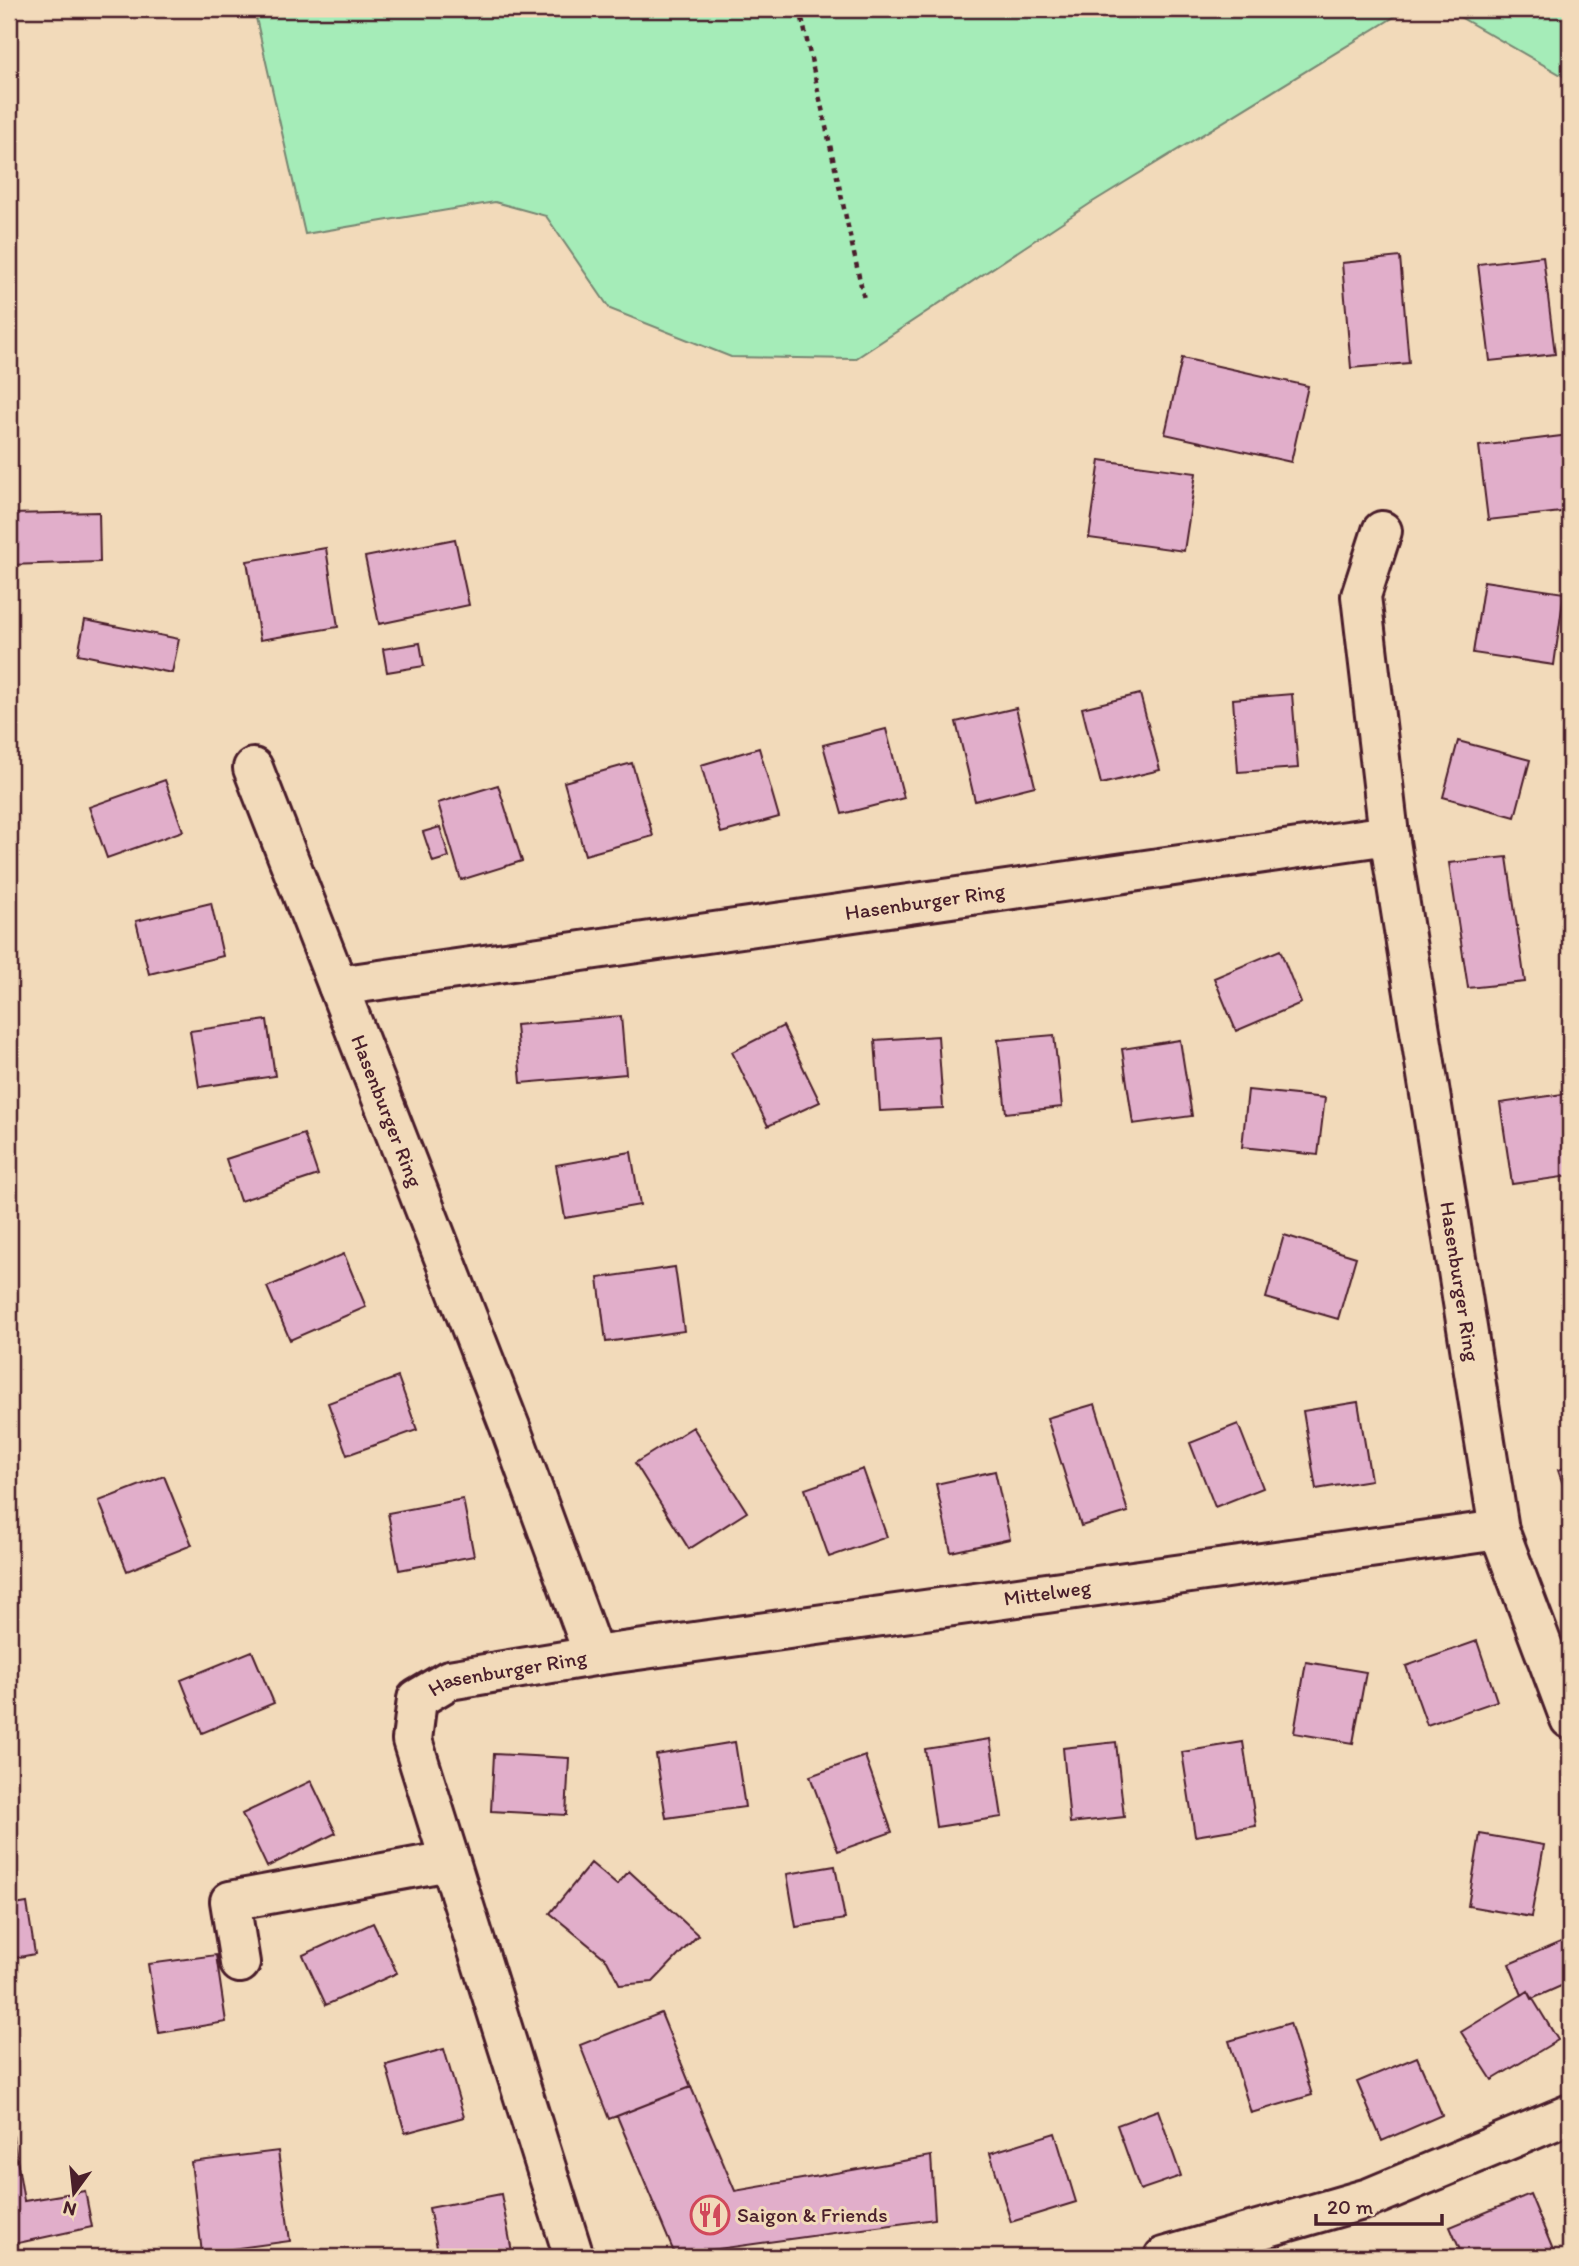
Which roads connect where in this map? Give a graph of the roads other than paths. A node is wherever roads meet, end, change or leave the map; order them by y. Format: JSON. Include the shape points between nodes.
{"nodes":[{"id":1,"x":1382,"y":531,"type":"dead end"},
{"id":2,"x":253,"y":768,"type":"dead end"},
{"id":3,"x":1389,"y":835,"type":"junction"},
{"id":4,"x":338,"y":986,"type":"junction"},
{"id":5,"x":1499,"y":1530,"type":"junction"},
{"id":6,"x":594,"y":1657,"type":"junction"},
{"id":7,"x":1570,"y":1719,"type":"edge"},
{"id":8,"x":449,"y":1861,"type":"junction"},
{"id":9,"x":240,"y":1963,"type":"dead end"},
{"id":10,"x":1570,"y":2114,"type":"edge"},
{"id":11,"x":574,"y":2257,"type":"edge"},
{"id":12,"x":1164,"y":2257,"type":"edge"}],
"edges":[{"from":1,"to":3,"type":"street","name":"Hasenburger Ring","via":[[1361,596]]},
{"from":2,"to":4,"type":"street","name":"Hasenburger Ring"},
{"from":3,"to":4,"type":"street","name":"Hasenburger Ring"},
{"from":3,"to":5,"type":"street","name":"Hasenburger Ring"},
{"from":4,"to":6,"type":"street","name":"Hasenburger Ring","via":[[510,1427]]},
{"from":5,"to":6,"type":"street","name":"Mittelweg"},
{"from":5,"to":7,"type":"street","name":"Hasenburger Ring"},
{"from":6,"to":8,"type":"street","name":"Hasenburger Ring","via":[[449,1680],[418,1699],[412,1740]]},
{"from":8,"to":9,"type":"street","via":[[230,1901]]},
{"from":8,"to":11,"type":"street","name":"Hasenburger Ring"},
{"from":10,"to":12,"type":"street","via":[[1369,2198]]}]}
